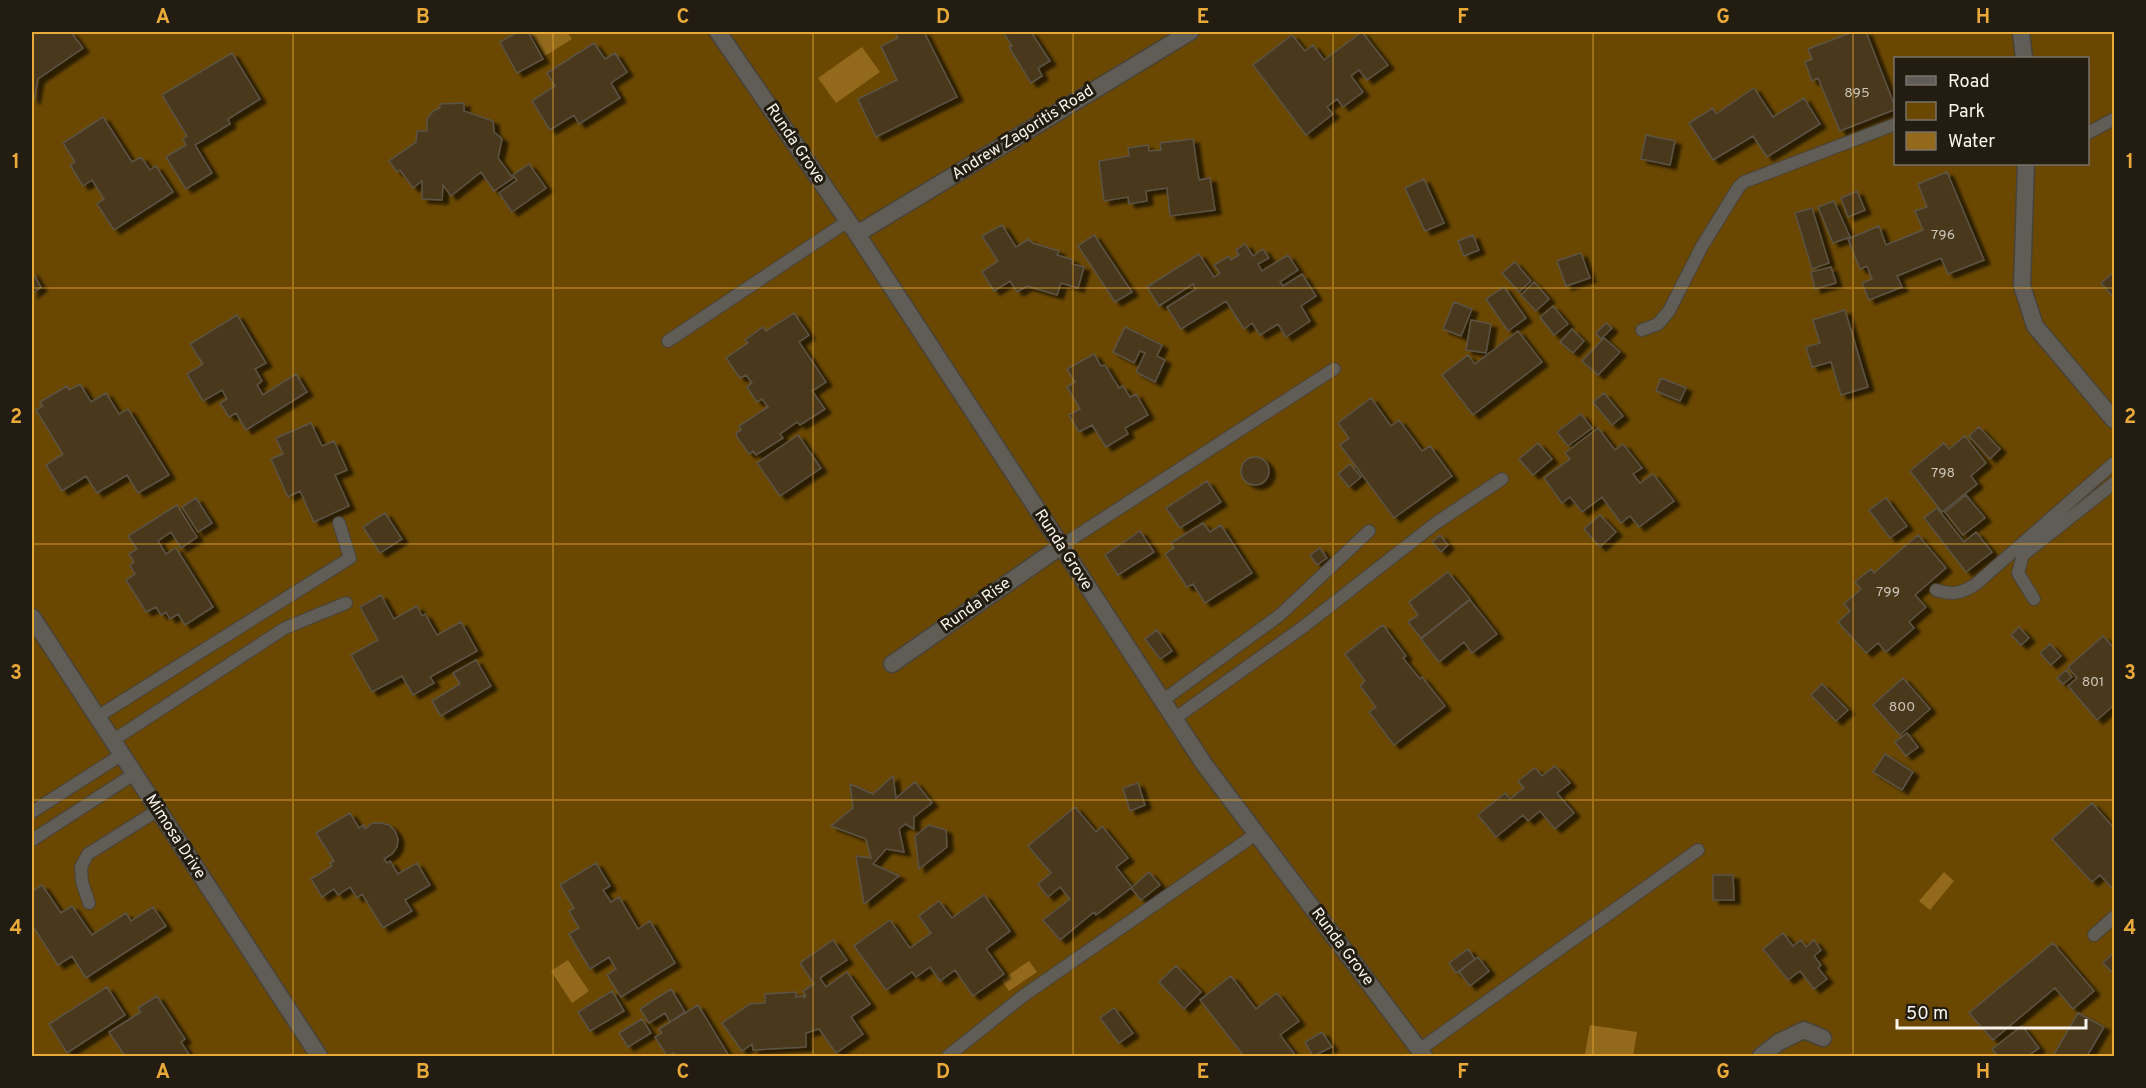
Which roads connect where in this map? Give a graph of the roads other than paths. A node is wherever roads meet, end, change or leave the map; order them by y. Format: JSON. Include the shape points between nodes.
{"nodes":[{"id":1,"x":718,"y":32,"type":"edge"},
{"id":2,"x":2021,"y":32,"type":"edge"},
{"id":3,"x":1179,"y":34,"type":"edge"},
{"id":4,"x":2024,"y":57,"type":"edge"},
{"id":5,"x":2115,"y":119,"type":"edge"},
{"id":6,"x":1894,"y":125,"type":"edge"},
{"id":7,"x":2089,"y":132,"type":"edge"},
{"id":8,"x":2027,"y":165,"type":"edge"},
{"id":9,"x":852,"y":228,"type":"junction"},
{"id":10,"x":1642,"y":330,"type":"dead end"},
{"id":11,"x":668,"y":341,"type":"dead end"},
{"id":12,"x":1334,"y":369,"type":"dead end"},
{"id":13,"x":2115,"y":420,"type":"edge"},
{"id":14,"x":2115,"y":463,"type":"edge"},
{"id":15,"x":1502,"y":479,"type":"dead end"},
{"id":16,"x":2115,"y":483,"type":"edge"},
{"id":17,"x":339,"y":523,"type":"dead end"},
{"id":18,"x":1369,"y":531,"type":"dead end"},
{"id":19,"x":1060,"y":546,"type":"junction"},
{"id":20,"x":1936,"y":590,"type":"dead end"},
{"id":21,"x":2034,"y":599,"type":"dead end"},
{"id":22,"x":346,"y":603,"type":"dead end"},
{"id":23,"x":32,"y":617,"type":"edge"},
{"id":24,"x":892,"y":663,"type":"dead end"},
{"id":25,"x":1162,"y":700,"type":"junction"},
{"id":26,"x":97,"y":717,"type":"junction"},
{"id":27,"x":1174,"y":719,"type":"junction"},
{"id":28,"x":112,"y":741,"type":"junction"},
{"id":29,"x":122,"y":755,"type":"junction"},
{"id":30,"x":134,"y":774,"type":"junction"},
{"id":31,"x":158,"y":810,"type":"junction"},
{"id":32,"x":32,"y":812,"type":"edge"},
{"id":33,"x":1256,"y":834,"type":"junction"},
{"id":34,"x":32,"y":840,"type":"edge"},
{"id":35,"x":1698,"y":850,"type":"dead end"},
{"id":36,"x":88,"y":903,"type":"dead end"},
{"id":37,"x":2115,"y":917,"type":"edge"},
{"id":38,"x":2094,"y":935,"type":"dead end"},
{"id":39,"x":1823,"y":1038,"type":"dead end"},
{"id":40,"x":1422,"y":1053,"type":"edge"},
{"id":41,"x":316,"y":1056,"type":"edge"},
{"id":42,"x":948,"y":1056,"type":"edge"},
{"id":43,"x":1761,"y":1056,"type":"edge"}],
"edges":[{"from":1,"to":9,"type":"street","name":"Runda Grove"},
{"from":2,"to":4,"type":"street"},
{"from":3,"to":9,"type":"street","name":"Andrew Zagoritis Road"},
{"from":5,"to":7,"type":"lane"},
{"from":6,"to":10,"type":"lane","via":[[1744,182],[1701,248],[1669,311],[1658,324]]},
{"from":8,"to":13,"type":"street","via":[[2022,286],[2035,326]]},
{"from":9,"to":11,"type":"lane"},
{"from":9,"to":19,"type":"street","name":"Runda Grove"},
{"from":12,"to":19,"type":"lane"},
{"from":14,"to":20,"type":"lane","via":[[1976,584],[1950,594]]},
{"from":15,"to":27,"type":"lane","via":[[1436,523],[1303,627]]},
{"from":16,"to":21,"type":"lane","via":[[2023,555],[2018,573]]},
{"from":17,"to":26,"type":"lane","via":[[350,558]]},
{"from":18,"to":25,"type":"lane","via":[[1280,615]]},
{"from":19,"to":24,"type":"street","name":"Runda Rise"},
{"from":19,"to":25,"type":"street","name":"Runda Grove"},
{"from":22,"to":28,"type":"lane","via":[[285,628]]},
{"from":23,"to":26,"type":"street","name":"Mimosa Drive"},
{"from":25,"to":27,"type":"street","name":"Runda Grove"},
{"from":26,"to":28,"type":"street","name":"Mimosa Drive"},
{"from":27,"to":33,"type":"street","name":"Runda Grove"},
{"from":28,"to":29,"type":"street","name":"Mimosa Drive"},
{"from":29,"to":30,"type":"street","name":"Mimosa Drive"},
{"from":29,"to":32,"type":"lane"},
{"from":30,"to":31,"type":"street","name":"Mimosa Drive"},
{"from":30,"to":34,"type":"lane"},
{"from":31,"to":36,"type":"lane","via":[[88,854],[81,867]]},
{"from":31,"to":41,"type":"street","name":"Mimosa Drive"},
{"from":33,"to":40,"type":"street","name":"Runda Grove"},
{"from":33,"to":42,"type":"lane","via":[[1023,996]]},
{"from":35,"to":40,"type":"lane"},
{"from":37,"to":38,"type":"lane"},
{"from":39,"to":43,"type":"street","via":[[1804,1030]]}]}
